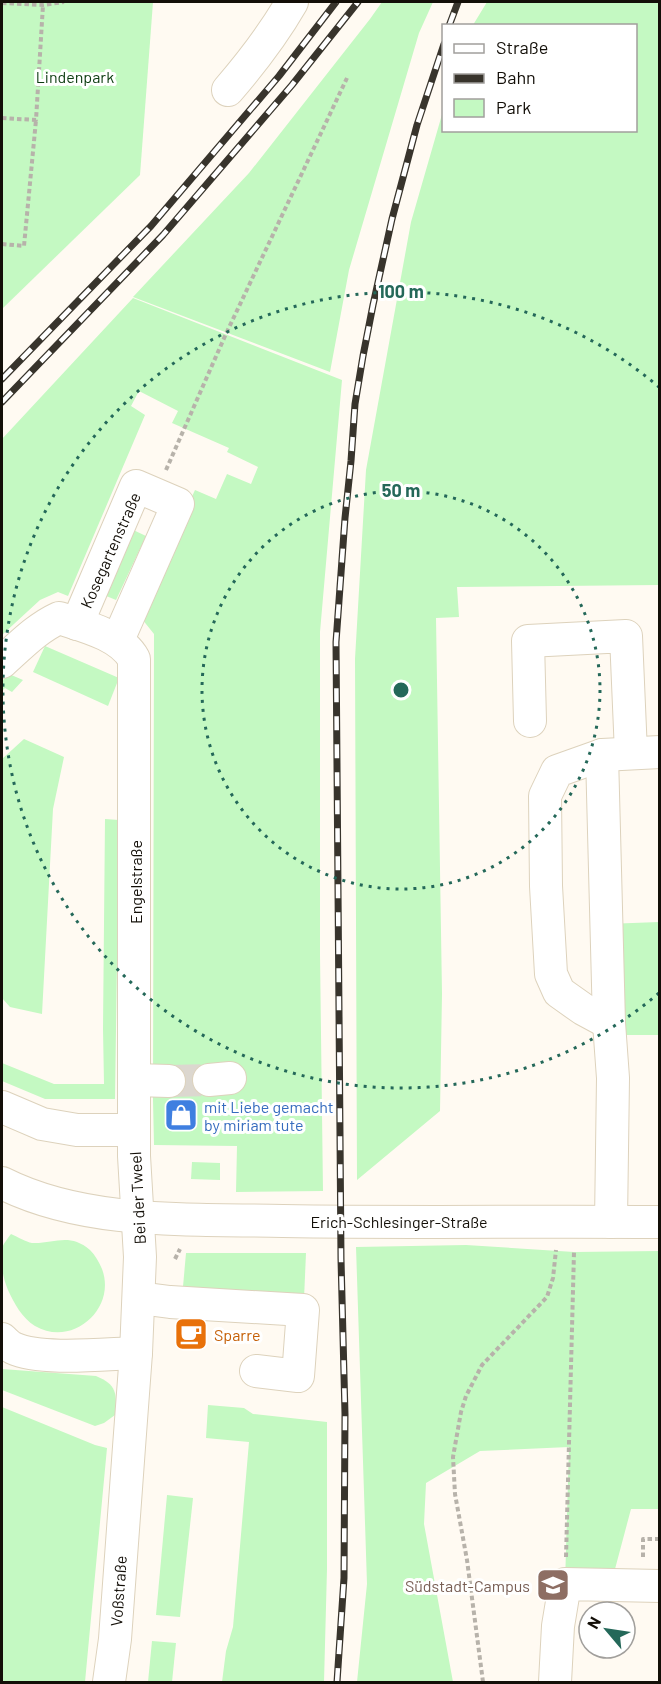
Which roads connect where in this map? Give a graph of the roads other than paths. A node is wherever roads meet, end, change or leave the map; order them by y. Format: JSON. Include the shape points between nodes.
{"nodes":[{"id":1,"x":292,"y":2,"type":"edge"},
{"id":2,"x":228,"y":90,"type":"dead end"},
{"id":3,"x":77,"y":624,"type":"junction"},
{"id":4,"x":118,"y":640,"type":"junction"},
{"id":5,"x":2,"y":662,"type":"edge"},
{"id":6,"x":530,"y":721,"type":"dead end"},
{"id":7,"x":631,"y":753,"type":"edge"},
{"id":8,"x":609,"y":1023,"type":"junction"},
{"id":9,"x":135,"y":1080,"type":"junction"},
{"id":10,"x":169,"y":1081,"type":"tunnel mouth"},
{"id":11,"x":8,"y":1111,"type":"edge"},
{"id":12,"x":134,"y":1130,"type":"junction"},
{"id":13,"x":2,"y":1183,"type":"edge"},
{"id":14,"x":138,"y":1217,"type":"junction"},
{"id":15,"x":611,"y":1222,"type":"junction"},
{"id":16,"x":660,"y":1222,"type":"edge"},
{"id":17,"x":139,"y":1298,"type":"junction"},
{"id":18,"x":2,"y":1340,"type":"edge"},
{"id":19,"x":136,"y":1353,"type":"junction"},
{"id":20,"x":256,"y":1371,"type":"dead end"},
{"id":21,"x":125,"y":1499,"type":"joint"},
{"id":22,"x":660,"y":1586,"type":"edge"},
{"id":23,"x":109,"y":1683,"type":"edge"},
{"id":24,"x":555,"y":1683,"type":"edge"}],
"edges":[{"from":1,"to":2,"type":"street","via":[[277,29]]},
{"from":3,"to":4,"type":"street"},
{"from":3,"to":4,"type":"street","name":"Kosegartenstraße","via":[[136,486],[178,504]]},
{"from":3,"to":5,"type":"street","via":[[59,618],[47,623]]},
{"from":4,"to":9,"type":"street","name":"Engelstraße","via":[[134,658]]},
{"from":6,"to":7,"type":"street","via":[[528,641],[626,636]]},
{"from":7,"to":8,"type":"street"},
{"from":7,"to":8,"type":"street","via":[[556,771],[545,796],[551,974],[558,992]]},
{"from":8,"to":15,"type":"street","via":[[614,1078]]},
{"from":9,"to":10,"type":"street"},
{"from":9,"to":12,"type":"street","name":"Engelstraße"},
{"from":11,"to":12,"type":"street","name":"Bei der Tweel","via":[[42,1124],[77,1130]]},
{"from":12,"to":14,"type":"street","name":"Bei der Tweel"},
{"from":13,"to":14,"type":"street","name":"Erich-Schlesinger-Straße","via":[[78,1210]]},
{"from":14,"to":15,"type":"street","name":"Erich-Schlesinger-Straße"},
{"from":14,"to":17,"type":"street","name":"Bei der Tweel"},
{"from":15,"to":16,"type":"street","name":"Erich-Schlesinger-Straße"},
{"from":17,"to":19,"type":"street","name":"Bei der Tweel"},
{"from":17,"to":20,"type":"street","via":[[303,1310],[298,1376]]},
{"from":18,"to":19,"type":"street","via":[[12,1348],[51,1355]]},
{"from":19,"to":21,"type":"street","name":"Bei der Tweel"},
{"from":21,"to":23,"type":"street","name":"Voßstraße"},
{"from":22,"to":24,"type":"street","via":[[565,1584]]}]}
